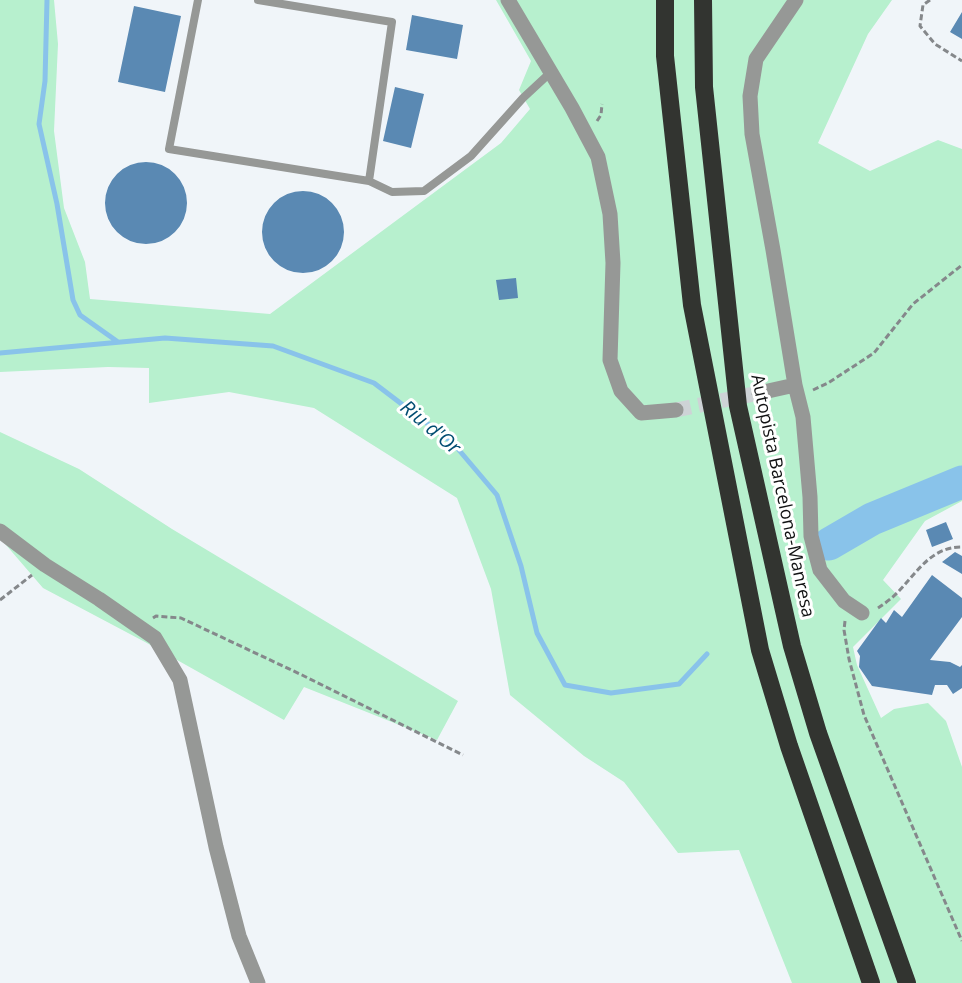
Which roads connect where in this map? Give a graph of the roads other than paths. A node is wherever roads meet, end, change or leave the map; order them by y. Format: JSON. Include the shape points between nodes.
{"nodes":[{"id":1,"x":198,"y":0,"type":"edge"},
{"id":2,"x":258,"y":0,"type":"edge"},
{"id":3,"x":508,"y":0,"type":"edge"},
{"id":4,"x":665,"y":0,"type":"edge"},
{"id":5,"x":703,"y":0,"type":"edge"},
{"id":6,"x":796,"y":0,"type":"edge"},
{"id":7,"x":552,"y":72,"type":"junction"},
{"id":8,"x":369,"y":182,"type":"junction"},
{"id":9,"x":796,"y":391,"type":"junction"},
{"id":10,"x":759,"y":393,"type":"tunnel mouth"},
{"id":11,"x":676,"y":410,"type":"tunnel mouth"},
{"id":12,"x":0,"y":531,"type":"edge"},
{"id":13,"x":862,"y":613,"type":"road end"},
{"id":14,"x":258,"y":983,"type":"edge"},
{"id":15,"x":871,"y":983,"type":"edge"},
{"id":16,"x":907,"y":983,"type":"edge"}],
"edges":[{"from":1,"to":8,"type":"lane","via":[[169,150]]},
{"from":2,"to":8,"type":"lane","via":[[392,22]]},
{"from":3,"to":7,"type":"street"},
{"from":4,"to":15,"type":"highway","via":[[665,56],[692,305],[760,650]]},
{"from":5,"to":16,"type":"highway","name":"Autopista Barcelona-Manresa","via":[[704,87],[738,406],[792,646],[818,733]]},
{"from":6,"to":9,"type":"street","via":[[756,59],[750,96],[752,134]]},
{"from":7,"to":8,"type":"lane","via":[[471,156],[424,191],[392,192]]},
{"from":7,"to":11,"type":"street","via":[[598,157],[611,224],[610,360],[621,391],[641,413]]},
{"from":9,"to":10,"type":"street"},
{"from":9,"to":13,"type":"street","via":[[803,417],[811,536],[820,570],[844,602]]},
{"from":12,"to":14,"type":"street","via":[[155,638],[180,680],[236,925]]}]}
